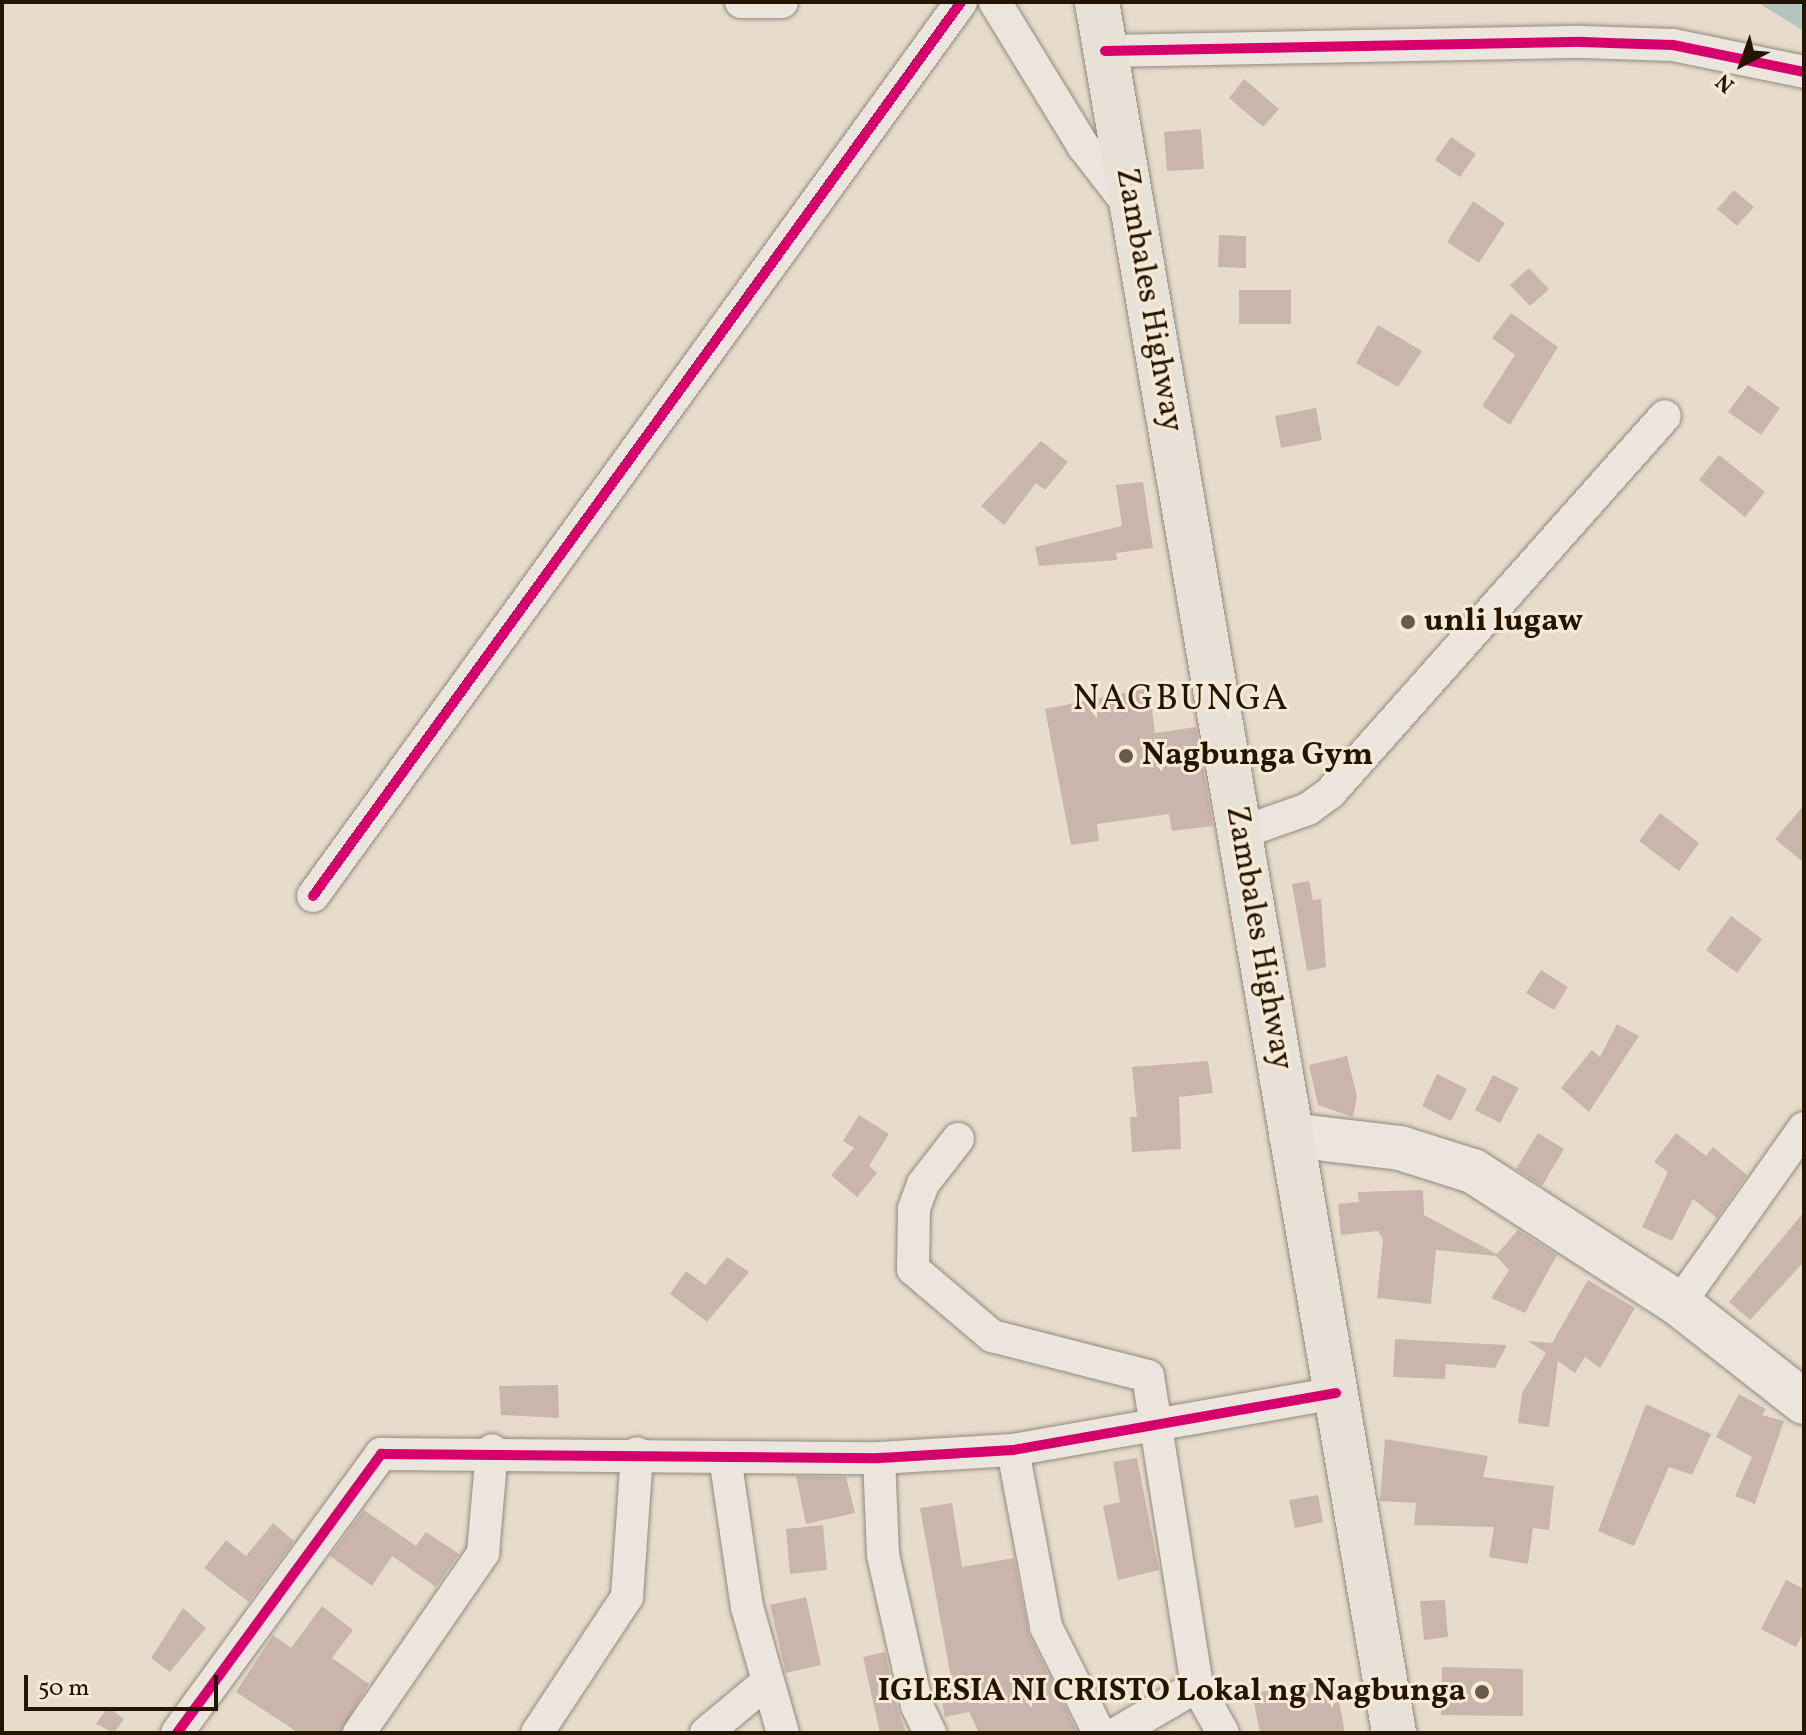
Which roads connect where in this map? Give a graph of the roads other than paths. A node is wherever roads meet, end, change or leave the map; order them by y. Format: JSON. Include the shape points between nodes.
{"nodes":[{"id":1,"x":741,"y":2,"type":"edge"},
{"id":2,"x":782,"y":2,"type":"edge"},
{"id":3,"x":961,"y":2,"type":"edge"},
{"id":4,"x":995,"y":2,"type":"edge"},
{"id":5,"x":1097,"y":2,"type":"edge"},
{"id":6,"x":1105,"y":51,"type":"junction"},
{"id":7,"x":1804,"y":72,"type":"edge"},
{"id":8,"x":1132,"y":210,"type":"junction"},
{"id":9,"x":1665,"y":416,"type":"dead end"},
{"id":10,"x":1240,"y":833,"type":"junction"},
{"id":11,"x":313,"y":896,"type":"dead end"},
{"id":12,"x":1804,"y":1128,"type":"edge"},
{"id":13,"x":1291,"y":1135,"type":"junction"},
{"id":14,"x":958,"y":1139,"type":"dead end"},
{"id":15,"x":1679,"y":1304,"type":"junction"},
{"id":16,"x":1336,"y":1393,"type":"junction"},
{"id":17,"x":1804,"y":1402,"type":"edge"},
{"id":18,"x":1155,"y":1424,"type":"junction"},
{"id":19,"x":492,"y":1450,"type":"junction"},
{"id":20,"x":1013,"y":1450,"type":"junction"},
{"id":21,"x":637,"y":1453,"type":"junction"},
{"id":22,"x":725,"y":1457,"type":"junction"},
{"id":23,"x":879,"y":1458,"type":"junction"},
{"id":24,"x":766,"y":1683,"type":"junction"},
{"id":25,"x":1197,"y":1686,"type":"junction"},
{"id":26,"x":177,"y":1733,"type":"edge"},
{"id":27,"x":359,"y":1733,"type":"edge"},
{"id":28,"x":537,"y":1733,"type":"edge"},
{"id":29,"x":706,"y":1733,"type":"edge"},
{"id":30,"x":783,"y":1733,"type":"edge"},
{"id":31,"x":930,"y":1733,"type":"edge"},
{"id":32,"x":1099,"y":1733,"type":"edge"},
{"id":33,"x":1117,"y":1733,"type":"edge"},
{"id":34,"x":1223,"y":1733,"type":"edge"},
{"id":35,"x":1394,"y":1733,"type":"edge"}],
"edges":[{"from":1,"to":2,"type":"street"},
{"from":3,"to":11,"type":"street"},
{"from":4,"to":8,"type":"street","via":[[1084,147]]},
{"from":5,"to":6,"type":"main road","name":"Zambales Highway"},
{"from":6,"to":7,"type":"street","via":[[1582,42],[1673,45]]},
{"from":6,"to":8,"type":"main road","name":"Zambales Highway"},
{"from":8,"to":10,"type":"main road","name":"Zambales Highway"},
{"from":9,"to":10,"type":"street","via":[[1330,793],[1308,809]]},
{"from":10,"to":13,"type":"main road","name":"Zambales Highway"},
{"from":12,"to":15,"type":"street"},
{"from":13,"to":15,"type":"street","via":[[1400,1148],[1473,1171]]},
{"from":13,"to":16,"type":"main road","name":"Zambales Highway"},
{"from":14,"to":18,"type":"street","via":[[923,1184],[914,1209],[916,1276],[992,1336],[1143,1371]]},
{"from":15,"to":17,"type":"street"},
{"from":16,"to":18,"type":"street"},
{"from":16,"to":35,"type":"main road","name":"Zambales Highway"},
{"from":18,"to":20,"type":"street"},
{"from":18,"to":25,"type":"street"},
{"from":19,"to":21,"type":"street"},
{"from":19,"to":26,"type":"street","via":[[381,1454]]},
{"from":19,"to":27,"type":"street","via":[[483,1553]]},
{"from":20,"to":23,"type":"street"},
{"from":20,"to":32,"type":"street","via":[[1046,1627]]},
{"from":21,"to":22,"type":"street"},
{"from":21,"to":28,"type":"street","via":[[627,1597]]},
{"from":22,"to":23,"type":"street"},
{"from":22,"to":24,"type":"street"},
{"from":23,"to":31,"type":"street","via":[[883,1555],[917,1706]]},
{"from":24,"to":29,"type":"street"},
{"from":24,"to":30,"type":"street"},
{"from":25,"to":33,"type":"street"},
{"from":25,"to":34,"type":"street"}]}
